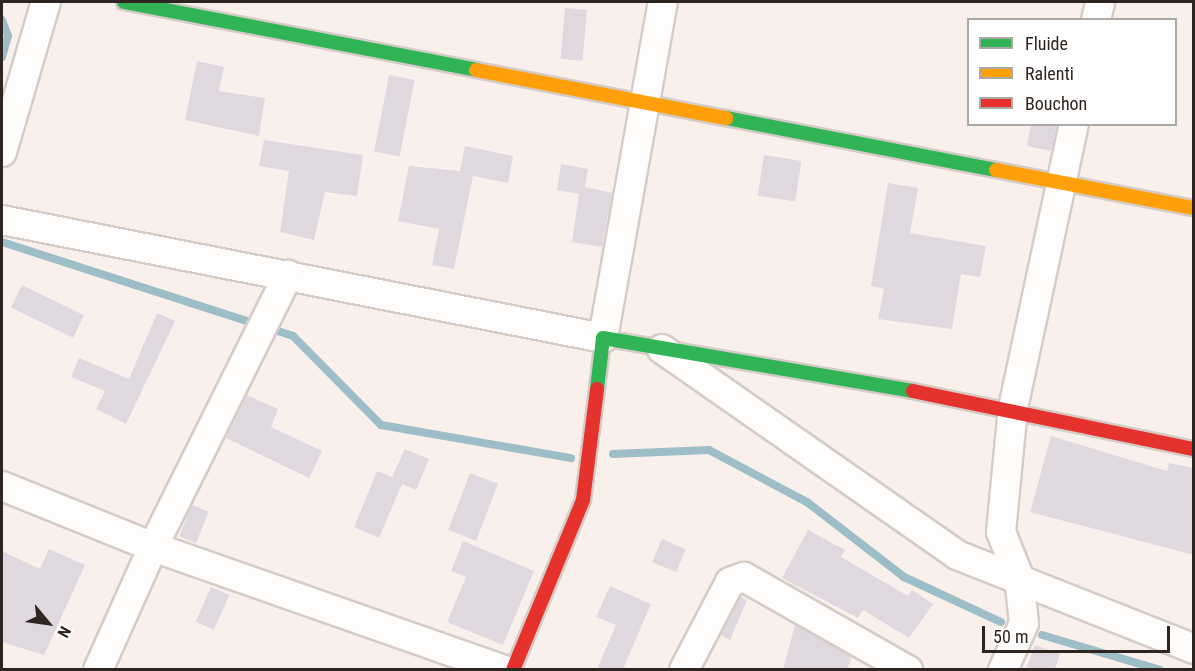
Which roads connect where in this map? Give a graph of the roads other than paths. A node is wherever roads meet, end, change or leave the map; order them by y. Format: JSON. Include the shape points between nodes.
{"nodes":[{"id":1,"x":46,"y":2,"type":"edge"},
{"id":2,"x":124,"y":2,"type":"edge"},
{"id":3,"x":663,"y":2,"type":"edge"},
{"id":4,"x":1100,"y":2,"type":"edge"},
{"id":5,"x":1096,"y":18,"type":"edge"},
{"id":6,"x":645,"y":99,"type":"junction"},
{"id":7,"x":1074,"y":126,"type":"edge"},
{"id":8,"x":2,"y":152,"type":"edge"},
{"id":9,"x":1062,"y":179,"type":"junction"},
{"id":10,"x":1194,"y":208,"type":"edge"},
{"id":11,"x":2,"y":220,"type":"edge"},
{"id":12,"x":288,"y":275,"type":"junction"},
{"id":13,"x":603,"y":338,"type":"junction"},
{"id":14,"x":662,"y":349,"type":"junction"},
{"id":15,"x":1013,"y":408,"type":"junction"},
{"id":16,"x":1194,"y":449,"type":"edge"},
{"id":17,"x":2,"y":486,"type":"edge"},
{"id":18,"x":153,"y":547,"type":"junction"},
{"id":19,"x":1018,"y":577,"type":"junction"},
{"id":20,"x":1194,"y":649,"type":"edge"},
{"id":21,"x":98,"y":669,"type":"edge"},
{"id":22,"x":504,"y":669,"type":"edge"},
{"id":23,"x":513,"y":669,"type":"edge"},
{"id":24,"x":684,"y":669,"type":"edge"},
{"id":25,"x":908,"y":669,"type":"edge"},
{"id":26,"x":1003,"y":669,"type":"edge"}],
"edges":[{"from":1,"to":8,"type":"street"},
{"from":2,"to":6,"type":"street"},
{"from":3,"to":6,"type":"street"},
{"from":4,"to":5,"type":"street"},
{"from":6,"to":9,"type":"street"},
{"from":6,"to":13,"type":"street"},
{"from":7,"to":9,"type":"street"},
{"from":9,"to":10,"type":"street"},
{"from":9,"to":15,"type":"street"},
{"from":11,"to":12,"type":"street"},
{"from":12,"to":13,"type":"street"},
{"from":12,"to":18,"type":"street"},
{"from":13,"to":14,"type":"street"},
{"from":13,"to":23,"type":"street","via":[[583,500]]},
{"from":14,"to":15,"type":"street"},
{"from":14,"to":19,"type":"street","via":[[957,555]]},
{"from":15,"to":16,"type":"street"},
{"from":15,"to":19,"type":"street","via":[[1001,532]]},
{"from":17,"to":18,"type":"street"},
{"from":18,"to":21,"type":"street"},
{"from":18,"to":22,"type":"street"},
{"from":19,"to":20,"type":"street"},
{"from":19,"to":26,"type":"street","via":[[1024,623]]},
{"from":24,"to":25,"type":"street","via":[[730,582],[744,577]]}]}
